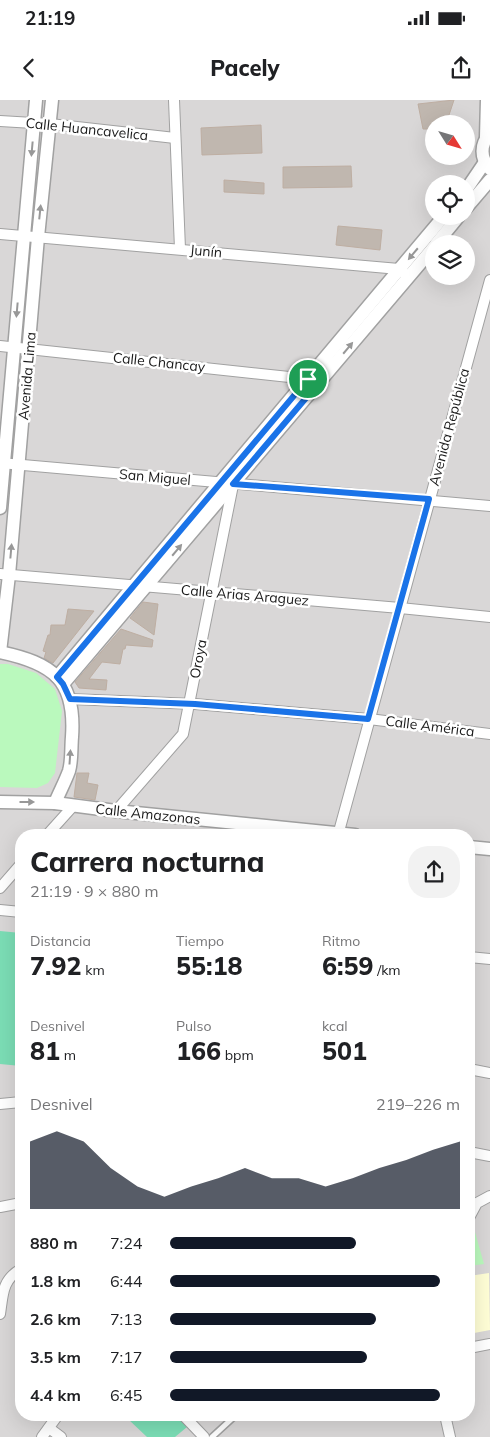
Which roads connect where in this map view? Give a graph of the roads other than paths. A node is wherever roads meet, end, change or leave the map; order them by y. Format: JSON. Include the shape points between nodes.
{"nodes":[{"id":1,"x":36,"y":100,"type":"edge"},
{"id":2,"x":52,"y":100,"type":"edge"},
{"id":3,"x":174,"y":100,"type":"edge"},
{"id":4,"x":487,"y":100,"type":"edge"},
{"id":5,"x":490,"y":104,"type":"edge"},
{"id":6,"x":0,"y":121,"type":"edge"},
{"id":7,"x":34,"y":124,"type":"junction"},
{"id":8,"x":50,"y":124,"type":"junction"},
{"id":9,"x":488,"y":136,"type":"edge"},
{"id":10,"x":174,"y":138,"type":"junction"},
{"id":11,"x":487,"y":166,"type":"edge"},
{"id":12,"x":475,"y":179,"type":"edge"},
{"id":13,"x":490,"y":180,"type":"edge"},
{"id":14,"x":475,"y":198,"type":"edge"},
{"id":15,"x":438,"y":225,"type":"edge"},
{"id":16,"x":452,"y":225,"type":"edge"},
{"id":17,"x":0,"y":234,"type":"edge"},
{"id":18,"x":443,"y":235,"type":"edge"},
{"id":19,"x":24,"y":236,"type":"junction"},
{"id":20,"x":38,"y":237,"type":"junction"},
{"id":21,"x":180,"y":249,"type":"junction"},
{"id":22,"x":425,"y":254,"type":"edge"},
{"id":23,"x":404,"y":273,"type":"junction"},
{"id":24,"x":490,"y":280,"type":"edge"},
{"id":25,"x":0,"y":346,"type":"edge"},
{"id":26,"x":14,"y":347,"type":"junction"},
{"id":27,"x":30,"y":348,"type":"junction"},
{"id":28,"x":312,"y":382,"type":"junction"},
{"id":29,"x":2,"y":463,"type":"edge"},
{"id":30,"x":19,"y":465,"type":"junction"},
{"id":31,"x":227,"y":483,"type":"junction"},
{"id":32,"x":429,"y":499,"type":"junction"},
{"id":33,"x":490,"y":506,"type":"edge"},
{"id":34,"x":0,"y":508,"type":"edge"},
{"id":35,"x":5,"y":575,"type":"edge"},
{"id":36,"x":140,"y":586,"type":"junction"},
{"id":37,"x":211,"y":593,"type":"junction"},
{"id":38,"x":400,"y":608,"type":"junction"},
{"id":39,"x":490,"y":617,"type":"edge"},
{"id":40,"x":0,"y":652,"type":"edge"},
{"id":41,"x":60,"y":681,"type":"junction"},
{"id":42,"x":70,"y":699,"type":"junction"},
{"id":43,"x":189,"y":703,"type":"junction"},
{"id":44,"x":368,"y":719,"type":"junction"},
{"id":45,"x":490,"y":734,"type":"edge"},
{"id":46,"x":0,"y":802,"type":"edge"},
{"id":47,"x":55,"y":803,"type":"junction"},
{"id":48,"x":74,"y":806,"type":"junction"},
{"id":49,"x":116,"y":811,"type":"junction"},
{"id":50,"x":53,"y":829,"type":"edge"},
{"id":51,"x":290,"y":829,"type":"edge"},
{"id":52,"x":339,"y":829,"type":"edge"},
{"id":53,"x":475,"y":848,"type":"edge"},
{"id":54,"x":490,"y":849,"type":"edge"},
{"id":55,"x":15,"y":871,"type":"edge"},
{"id":56,"x":0,"y":888,"type":"edge"},
{"id":57,"x":0,"y":910,"type":"edge"},
{"id":58,"x":15,"y":911,"type":"edge"},
{"id":59,"x":475,"y":958,"type":"edge"},
{"id":60,"x":490,"y":959,"type":"edge"},
{"id":61,"x":475,"y":1070,"type":"edge"},
{"id":62,"x":490,"y":1073,"type":"edge"},
{"id":63,"x":15,"y":1103,"type":"edge"},
{"id":64,"x":0,"y":1104,"type":"edge"},
{"id":65,"x":475,"y":1153,"type":"edge"},
{"id":66,"x":490,"y":1156,"type":"edge"},
{"id":67,"x":490,"y":1196,"type":"edge"},
{"id":68,"x":15,"y":1204,"type":"edge"},
{"id":69,"x":0,"y":1207,"type":"edge"},
{"id":70,"x":475,"y":1208,"type":"edge"},
{"id":71,"x":15,"y":1273,"type":"edge"},
{"id":72,"x":0,"y":1314,"type":"edge"},
{"id":73,"x":490,"y":1344,"type":"edge"},
{"id":74,"x":475,"y":1347,"type":"edge"},
{"id":75,"x":54,"y":1421,"type":"edge"},
{"id":76,"x":189,"y":1421,"type":"edge"},
{"id":77,"x":229,"y":1421,"type":"edge"},
{"id":78,"x":446,"y":1421,"type":"edge"},
{"id":79,"x":49,"y":1428,"type":"junction"},
{"id":80,"x":42,"y":1437,"type":"edge"},
{"id":81,"x":61,"y":1437,"type":"edge"},
{"id":82,"x":204,"y":1437,"type":"edge"},
{"id":83,"x":212,"y":1437,"type":"edge"},
{"id":84,"x":450,"y":1437,"type":"edge"}],
"edges":[{"from":1,"to":7,"type":"street","name":"Avenida Lima"},
{"from":2,"to":8,"type":"street","name":"Avenida Lima"},
{"from":3,"to":10,"type":"street"},
{"from":4,"to":5,"type":"street"},
{"from":4,"to":9,"type":"street"},
{"from":6,"to":7,"type":"street","name":"Calle Huancavelica"},
{"from":7,"to":8,"type":"street","name":"Calle Huancavelica"},
{"from":7,"to":19,"type":"street","name":"Avenida Lima","one_way":true},
{"from":8,"to":10,"type":"street","name":"Calle Huancavelica"},
{"from":20,"to":8,"type":"street","name":"Avenida Lima","one_way":true},
{"from":9,"to":11,"type":"street","via":[[482,150]]},
{"from":10,"to":21,"type":"street"},
{"from":11,"to":12,"type":"street"},
{"from":13,"to":14,"type":"street"},
{"from":15,"to":23,"type":"street","one_way":true},
{"from":16,"to":18,"type":"street"},
{"from":17,"to":19,"type":"street","name":"Junín"},
{"from":19,"to":20,"type":"street","name":"Junín"},
{"from":19,"to":26,"type":"street","name":"Avenida Lima","one_way":true},
{"from":20,"to":21,"type":"street","name":"Junín"},
{"from":20,"to":27,"type":"street","name":"Avenida Lima"},
{"from":21,"to":23,"type":"street","name":"Junín"},
{"from":22,"to":23,"type":"street"},
{"from":23,"to":28,"type":"street"},
{"from":24,"to":32,"type":"street","name":"Avenida República"},
{"from":25,"to":26,"type":"street","name":"Calle Chancay"},
{"from":26,"to":27,"type":"street","name":"Calle Chancay"},
{"from":26,"to":29,"type":"street","name":"Avenida Lima"},
{"from":27,"to":28,"type":"street","name":"Calle Chancay"},
{"from":27,"to":30,"type":"street","name":"Avenida Lima"},
{"from":28,"to":31,"type":"street"},
{"from":29,"to":30,"type":"street","name":"San Miguel"},
{"from":29,"to":34,"type":"street","name":"Avenida Lima"},
{"from":30,"to":31,"type":"street","name":"San Miguel"},
{"from":35,"to":30,"type":"street","name":"Avenida Lima","one_way":true},
{"from":31,"to":32,"type":"street","name":"San Miguel"},
{"from":31,"to":36,"type":"street"},
{"from":31,"to":37,"type":"street","name":"Oroya"},
{"from":32,"to":33,"type":"street","name":"San Miguel"},
{"from":32,"to":38,"type":"street","name":"Avenida República"},
{"from":35,"to":36,"type":"street","name":"Calle Arias Araguez"},
{"from":35,"to":40,"type":"street","name":"Avenida Lima"},
{"from":36,"to":37,"type":"street","name":"Calle Arias Araguez"},
{"from":36,"to":41,"type":"street"},
{"from":37,"to":38,"type":"street","name":"Calle Arias Araguez"},
{"from":37,"to":43,"type":"street","name":"Oroya"},
{"from":38,"to":39,"type":"street","name":"Calle Arias Araguez"},
{"from":38,"to":44,"type":"street","name":"Avenida República"},
{"from":40,"to":41,"type":"street","via":[[42,666]]},
{"from":41,"to":42,"type":"street"},
{"from":42,"to":43,"type":"street","name":"Calle América"},
{"from":47,"to":42,"type":"street","one_way":true,"via":[[69,770],[73,715]]},
{"from":43,"to":44,"type":"street","name":"Calle América"},
{"from":43,"to":49,"type":"street","name":"Oroya","via":[[183,734]]},
{"from":44,"to":45,"type":"street","name":"Calle América"},
{"from":44,"to":52,"type":"street","name":"Avenida República"},
{"from":46,"to":47,"type":"street","name":"Calle Amazonas","one_way":true},
{"from":47,"to":48,"type":"street","name":"Calle Amazonas"},
{"from":48,"to":49,"type":"street","name":"Calle Amazonas"},
{"from":48,"to":50,"type":"street"},
{"from":49,"to":51,"type":"street","name":"Calle Amazonas"},
{"from":53,"to":54,"type":"street"},
{"from":55,"to":56,"type":"street"},
{"from":57,"to":58,"type":"street"},
{"from":59,"to":60,"type":"street"},
{"from":61,"to":62,"type":"street"},
{"from":63,"to":64,"type":"street"},
{"from":65,"to":66,"type":"street"},
{"from":67,"to":70,"type":"street"},
{"from":68,"to":69,"type":"street"},
{"from":71,"to":72,"type":"street","via":[[5,1284]]},
{"from":73,"to":74,"type":"street"},
{"from":75,"to":79,"type":"street"},
{"from":76,"to":82,"type":"street"},
{"from":77,"to":83,"type":"lane"},
{"from":78,"to":84,"type":"street"},
{"from":79,"to":80,"type":"street"},
{"from":79,"to":81,"type":"street"}]}
